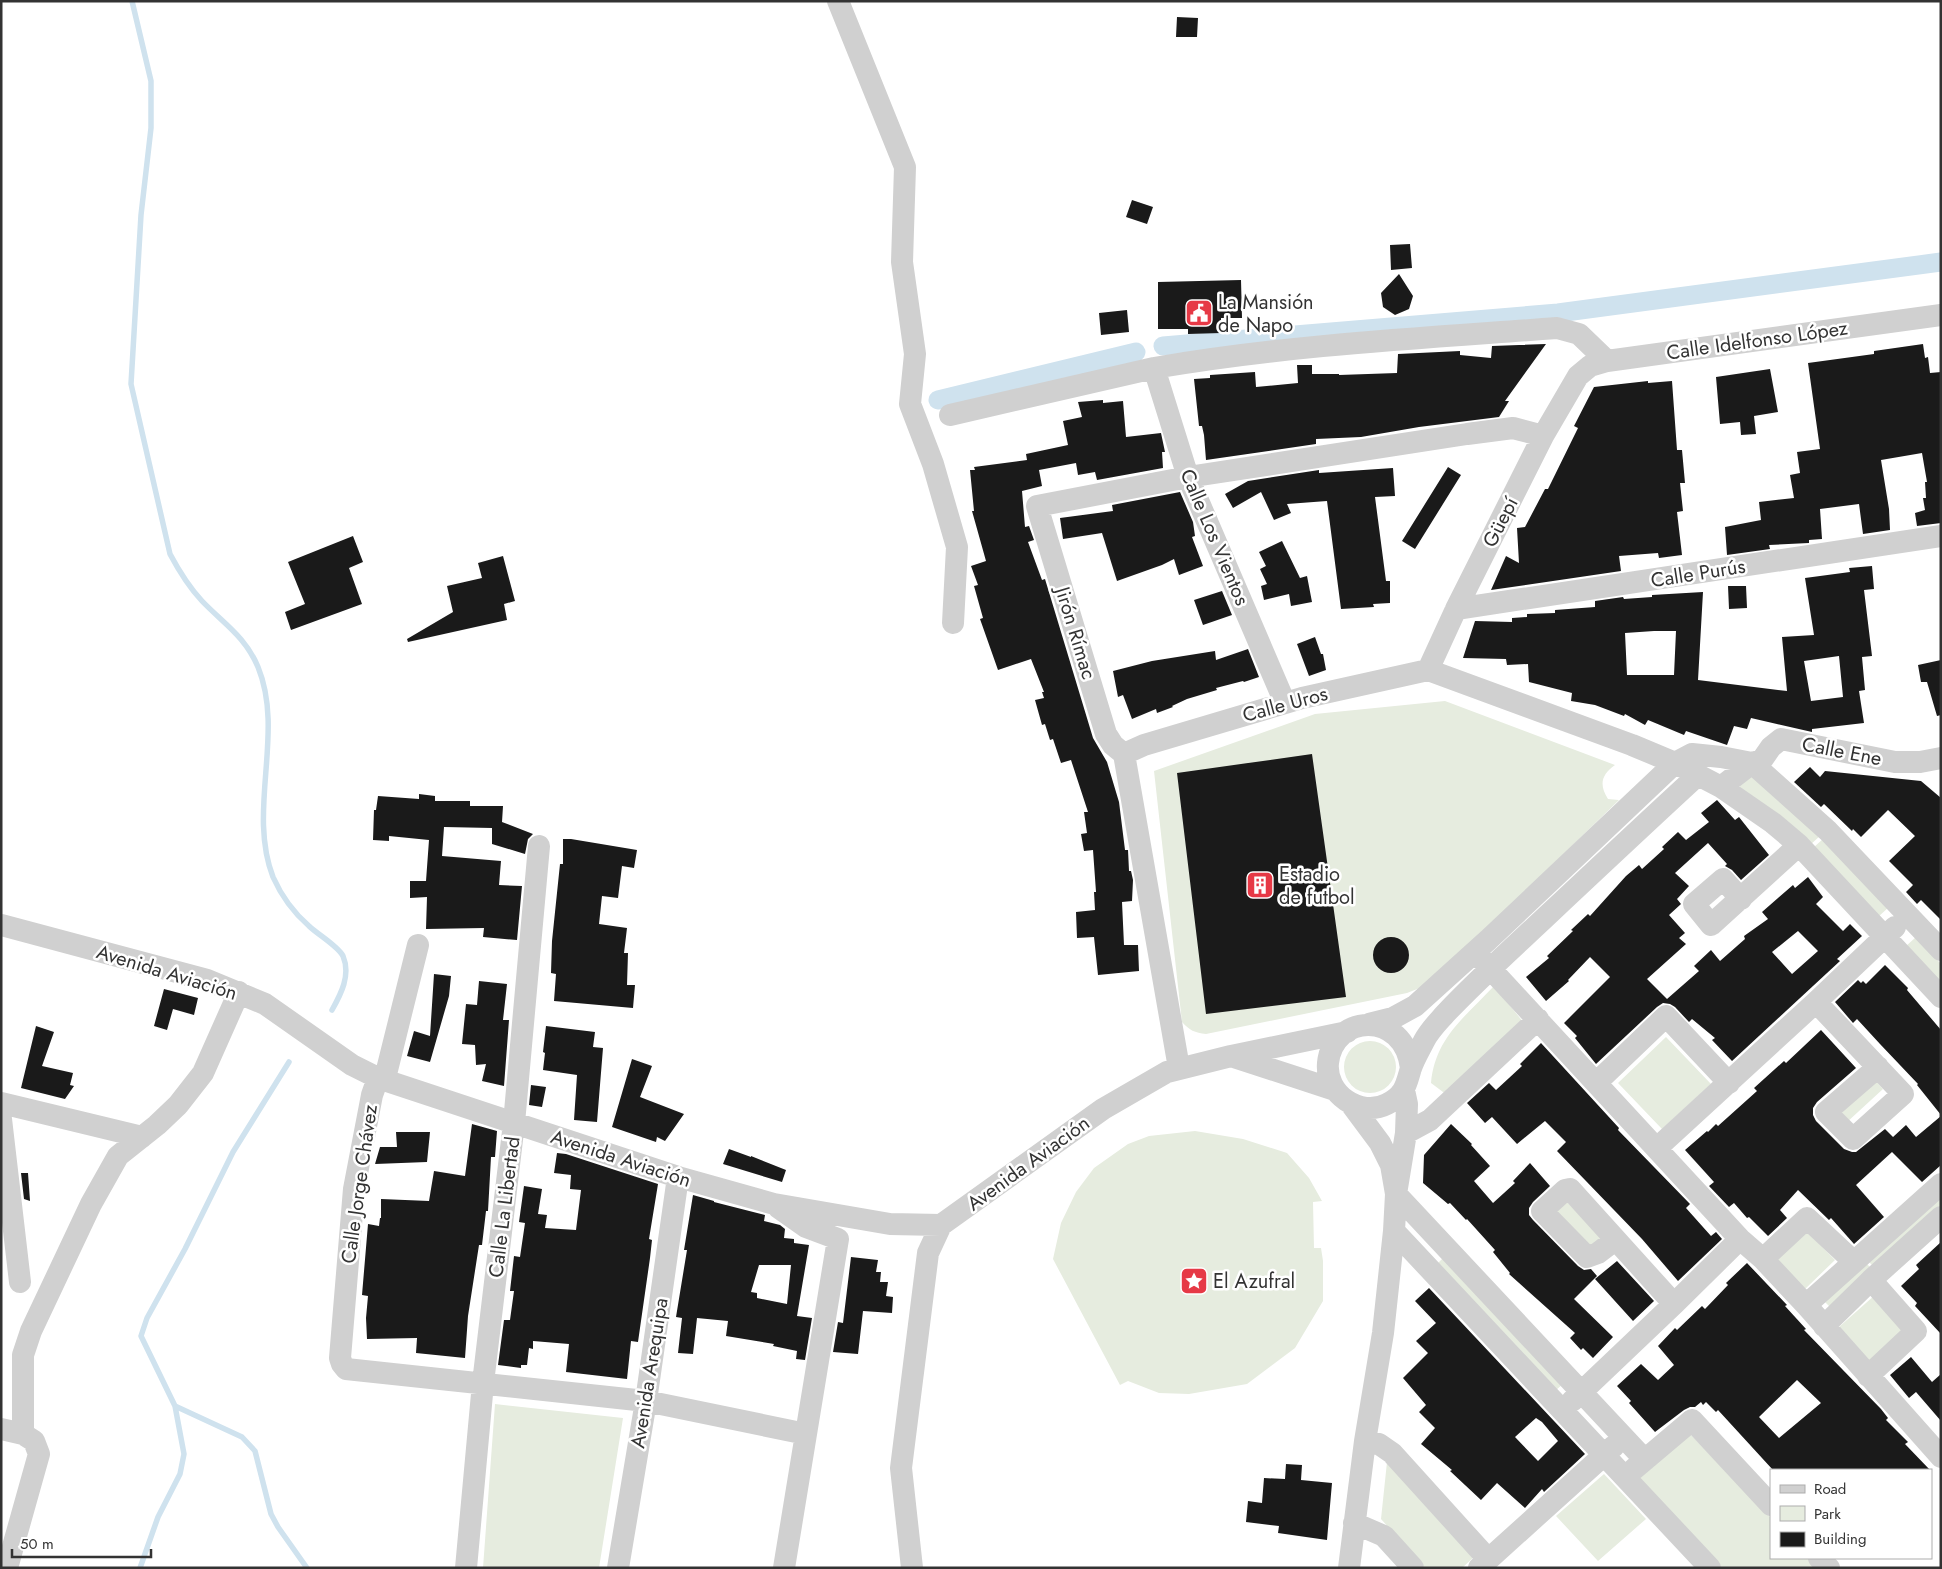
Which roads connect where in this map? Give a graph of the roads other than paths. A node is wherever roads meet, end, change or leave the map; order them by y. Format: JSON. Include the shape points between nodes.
{"nodes":[{"id":1,"x":838,"y":1,"type":"edge"},
{"id":2,"x":1941,"y":315,"type":"edge"},
{"id":3,"x":1607,"y":361,"type":"junction"},
{"id":4,"x":1154,"y":368,"type":"junction"},
{"id":5,"x":1578,"y":376,"type":"joint"},
{"id":6,"x":950,"y":415,"type":"dead end"},
{"id":7,"x":1543,"y":436,"type":"junction"},
{"id":8,"x":1188,"y":477,"type":"junction"},
{"id":9,"x":1941,"y":536,"type":"edge"},
{"id":10,"x":1456,"y":609,"type":"junction"},
{"id":11,"x":953,"y":623,"type":"dead end"},
{"id":12,"x":1428,"y":670,"type":"junction"},
{"id":13,"x":1285,"y":703,"type":"junction"},
{"id":14,"x":1632,"y":745,"type":"junction"},
{"id":15,"x":1134,"y":749,"type":"junction"},
{"id":16,"x":1941,"y":758,"type":"edge"},
{"id":17,"x":1675,"y":763,"type":"junction"},
{"id":18,"x":1752,"y":763,"type":"junction"},
{"id":19,"x":1698,"y":775,"type":"junction"},
{"id":20,"x":1652,"y":786,"type":"junction"},
{"id":21,"x":1721,"y":787,"type":"junction"},
{"id":22,"x":1799,"y":845,"type":"junction"},
{"id":23,"x":539,"y":846,"type":"dead end"},
{"id":24,"x":1908,"y":914,"type":"junction"},
{"id":25,"x":1,"y":924,"type":"edge"},
{"id":26,"x":1711,"y":925,"type":"dead end"},
{"id":27,"x":1885,"y":936,"type":"junction"},
{"id":28,"x":418,"y":945,"type":"dead end"},
{"id":29,"x":1941,"y":950,"type":"edge"},
{"id":30,"x":1476,"y":952,"type":"junction"},
{"id":31,"x":1491,"y":968,"type":"junction"},
{"id":32,"x":239,"y":992,"type":"junction"},
{"id":33,"x":1941,"y":997,"type":"edge"},
{"id":34,"x":1816,"y":1002,"type":"junction"},
{"id":35,"x":1538,"y":1020,"type":"junction"},
{"id":36,"x":1369,"y":1024,"type":"junction"},
{"id":37,"x":1347,"y":1032,"type":"junction"},
{"id":38,"x":1231,"y":1056,"type":"junction"},
{"id":39,"x":1878,"y":1067,"type":"junction"},
{"id":40,"x":1179,"y":1068,"type":"junction"},
{"id":41,"x":1411,"y":1068,"type":"junction"},
{"id":42,"x":378,"y":1078,"type":"junction"},
{"id":43,"x":1596,"y":1083,"type":"junction"},
{"id":44,"x":1729,"y":1083,"type":"junction"},
{"id":45,"x":1404,"y":1090,"type":"junction"},
{"id":46,"x":1343,"y":1097,"type":"junction"},
{"id":47,"x":1,"y":1103,"type":"edge"},
{"id":48,"x":1,"y":1119,"type":"edge"},
{"id":49,"x":514,"y":1123,"type":"junction"},
{"id":50,"x":1406,"y":1133,"type":"junction"},
{"id":51,"x":142,"y":1137,"type":"junction"},
{"id":52,"x":1657,"y":1148,"type":"junction"},
{"id":53,"x":678,"y":1177,"type":"junction"},
{"id":54,"x":1941,"y":1184,"type":"edge"},
{"id":55,"x":1396,"y":1194,"type":"junction"},
{"id":56,"x":774,"y":1204,"type":"junction"},
{"id":57,"x":1941,"y":1217,"type":"edge"},
{"id":58,"x":940,"y":1225,"type":"junction"},
{"id":59,"x":1394,"y":1232,"type":"junction"},
{"id":60,"x":1740,"y":1239,"type":"junction"},
{"id":61,"x":1615,"y":1240,"type":"dead end"},
{"id":62,"x":1763,"y":1259,"type":"junction"},
{"id":63,"x":1853,"y":1261,"type":"junction"},
{"id":64,"x":11,"y":1279,"type":"edge"},
{"id":65,"x":1871,"y":1280,"type":"junction"},
{"id":66,"x":50,"y":1292,"type":"junction"},
{"id":67,"x":1674,"y":1304,"type":"junction"},
{"id":68,"x":1806,"y":1305,"type":"junction"},
{"id":69,"x":1824,"y":1326,"type":"junction"},
{"id":70,"x":1868,"y":1376,"type":"junction"},
{"id":71,"x":483,"y":1383,"type":"junction"},
{"id":72,"x":1582,"y":1392,"type":"junction"},
{"id":73,"x":646,"y":1401,"type":"junction"},
{"id":74,"x":1562,"y":1410,"type":"junction"},
{"id":75,"x":1,"y":1429,"type":"edge"},
{"id":76,"x":23,"y":1434,"type":"junction"},
{"id":77,"x":806,"y":1434,"type":"junction"},
{"id":78,"x":1623,"y":1437,"type":"junction"},
{"id":79,"x":1365,"y":1441,"type":"junction"},
{"id":80,"x":1603,"y":1455,"type":"junction"},
{"id":81,"x":1941,"y":1457,"type":"edge"},
{"id":82,"x":1645,"y":1460,"type":"junction"},
{"id":83,"x":1624,"y":1478,"type":"junction"},
{"id":84,"x":1770,"y":1504,"type":"edge"},
{"id":85,"x":1354,"y":1523,"type":"junction"},
{"id":86,"x":1820,"y":1559,"type":"edge"},
{"id":87,"x":1484,"y":1563,"type":"edge"},
{"id":88,"x":7,"y":1568,"type":"edge"},
{"id":89,"x":466,"y":1568,"type":"edge"},
{"id":90,"x":618,"y":1568,"type":"edge"},
{"id":91,"x":784,"y":1568,"type":"edge"},
{"id":92,"x":912,"y":1568,"type":"edge"},
{"id":93,"x":1349,"y":1568,"type":"edge"},
{"id":94,"x":1413,"y":1568,"type":"edge"},
{"id":95,"x":1710,"y":1568,"type":"edge"},
{"id":96,"x":1829,"y":1568,"type":"edge"}],
"edges":[{"from":1,"to":11,"type":"street","via":[[905,167],[902,262],[916,354],[910,404],[934,464],[957,547]]},
{"from":2,"to":3,"type":"street","name":"Calle Idelfonso López"},
{"from":3,"to":4,"type":"street","via":[[1579,334],[1557,328],[1348,343]]},
{"from":3,"to":5,"type":"street","name":"Calle Idelfonso López","via":[[1590,366]]},
{"from":4,"to":6,"type":"street"},
{"from":4,"to":8,"type":"street","name":"Calle Los Vientos"},
{"from":5,"to":7,"type":"street","name":"Güepí"},
{"from":7,"to":8,"type":"street","via":[[1513,428]]},
{"from":7,"to":10,"type":"street","name":"Güepí"},
{"from":8,"to":13,"type":"street","name":"Calle Los Vientos"},
{"from":8,"to":15,"type":"street","name":"Jirón Rímac","via":[[1037,506],[1106,734],[1113,745]]},
{"from":9,"to":10,"type":"street","name":"Calle Purús"},
{"from":10,"to":12,"type":"street","name":"Güepí"},
{"from":12,"to":13,"type":"street","name":"Calle Uros"},
{"from":12,"to":14,"type":"street"},
{"from":13,"to":15,"type":"street","name":"Calle Uros"},
{"from":14,"to":17,"type":"street"},
{"from":14,"to":20,"type":"street","via":[[1652,769]]},
{"from":15,"to":40,"type":"street"},
{"from":16,"to":18,"type":"street","name":"Calle Ene","via":[[1895,762],[1781,739],[1762,760]]},
{"from":17,"to":18,"type":"street","via":[[1692,754]]},
{"from":17,"to":19,"type":"street"},
{"from":17,"to":20,"type":"street"},
{"from":18,"to":21,"type":"street"},
{"from":18,"to":24,"type":"street","via":[[1828,832]]},
{"from":19,"to":21,"type":"street"},
{"from":19,"to":31,"type":"street"},
{"from":20,"to":30,"type":"street"},
{"from":21,"to":22,"type":"street"},
{"from":22,"to":26,"type":"street"},
{"from":22,"to":27,"type":"street"},
{"from":23,"to":49,"type":"street","name":"Calle La Libertad"},
{"from":24,"to":27,"type":"street"},
{"from":24,"to":29,"type":"street"},
{"from":25,"to":32,"type":"street","name":"Avenida Aviación","via":[[207,980]]},
{"from":27,"to":33,"type":"street"},
{"from":27,"to":34,"type":"street"},
{"from":28,"to":42,"type":"street","name":"Calle Jorge Chávez","via":[[387,1070]]},
{"from":30,"to":31,"type":"street"},
{"from":30,"to":36,"type":"street","via":[[1415,1006],[1393,1018]]},
{"from":31,"to":35,"type":"street"},
{"from":31,"to":41,"type":"street","via":[[1445,1014],[1426,1038]]},
{"from":32,"to":42,"type":"street","name":"Avenida Aviación","via":[[265,1004],[352,1066]]},
{"from":32,"to":51,"type":"street","via":[[203,1072],[178,1105]]},
{"from":34,"to":39,"type":"street"},
{"from":34,"to":44,"type":"street"},
{"from":35,"to":43,"type":"street"},
{"from":35,"to":50,"type":"street","via":[[1430,1120]]},
{"from":36,"to":37,"type":"street"},
{"from":36,"to":41,"type":"street","via":[[1383,1027],[1404,1042]]},
{"from":37,"to":38,"type":"street","name":"Avenida Aviación"},
{"from":37,"to":46,"type":"street","via":[[1330,1052],[1328,1065],[1329,1078]]},
{"from":38,"to":40,"type":"street","name":"Avenida Aviación"},
{"from":38,"to":46,"type":"street"},
{"from":39,"to":39,"type":"street","via":[[1903,1094],[1853,1139],[1826,1112]]},
{"from":40,"to":58,"type":"street","name":"Avenida Aviación","via":[[1103,1109]]},
{"from":41,"to":45,"type":"street"},
{"from":42,"to":49,"type":"street","name":"Avenida Aviación"},
{"from":42,"to":71,"type":"street","name":"Calle Jorge Chávez","via":[[354,1189],[342,1364],[346,1369]]},
{"from":43,"to":44,"type":"street","via":[[1666,1016]]},
{"from":43,"to":52,"type":"street"},
{"from":44,"to":52,"type":"street"},
{"from":45,"to":46,"type":"street","via":[[1386,1105],[1374,1108],[1363,1107]]},
{"from":45,"to":50,"type":"street"},
{"from":46,"to":55,"type":"street","via":[[1380,1143],[1391,1165]]},
{"from":47,"to":51,"type":"street"},
{"from":48,"to":64,"type":"street"},
{"from":49,"to":53,"type":"street","name":"Avenida Aviación"},
{"from":49,"to":71,"type":"street","name":"Calle La Libertad"},
{"from":50,"to":55,"type":"street"},
{"from":51,"to":66,"type":"street","via":[[118,1156],[91,1204]]},
{"from":52,"to":60,"type":"street"},
{"from":53,"to":56,"type":"street","name":"Avenida Aviación"},
{"from":53,"to":73,"type":"street","name":"Avenida Arequipa"},
{"from":54,"to":63,"type":"street"},
{"from":55,"to":59,"type":"street"},
{"from":55,"to":72,"type":"street"},
{"from":56,"to":58,"type":"street","name":"Avenida Aviación","via":[[890,1224]]},
{"from":56,"to":77,"type":"street","via":[[793,1220],[838,1239]]},
{"from":57,"to":65,"type":"street"},
{"from":58,"to":92,"type":"street","via":[[928,1253],[901,1468]]},
{"from":59,"to":74,"type":"street"},
{"from":59,"to":79,"type":"street","via":[[1383,1333]]},
{"from":60,"to":62,"type":"street"},
{"from":60,"to":67,"type":"street"},
{"from":61,"to":67,"type":"street"},
{"from":62,"to":63,"type":"street","via":[[1807,1218]]},
{"from":62,"to":68,"type":"street"},
{"from":63,"to":68,"type":"street"},
{"from":64,"to":66,"type":"street"},
{"from":65,"to":69,"type":"street"},
{"from":65,"to":70,"type":"street","via":[[1916,1331]]},
{"from":66,"to":76,"type":"street","via":[[31,1331],[24,1355]]},
{"from":67,"to":72,"type":"street"},
{"from":68,"to":69,"type":"street"},
{"from":69,"to":70,"type":"street"},
{"from":70,"to":81,"type":"street"},
{"from":71,"to":73,"type":"street"},
{"from":71,"to":89,"type":"street","name":"Calle La Libertad"},
{"from":72,"to":74,"type":"street"},
{"from":72,"to":78,"type":"street"},
{"from":73,"to":77,"type":"street"},
{"from":73,"to":90,"type":"street","name":"Avenida Arequipa"},
{"from":74,"to":80,"type":"street"},
{"from":75,"to":76,"type":"street"},
{"from":76,"to":88,"type":"street","via":[[34,1441],[39,1454]]},
{"from":77,"to":91,"type":"street"},
{"from":78,"to":80,"type":"street"},
{"from":78,"to":82,"type":"street"},
{"from":79,"to":85,"type":"street"},
{"from":79,"to":87,"type":"street","via":[[1379,1444],[1392,1453]]},
{"from":80,"to":83,"type":"street"},
{"from":80,"to":87,"type":"street"},
{"from":82,"to":83,"type":"street"},
{"from":82,"to":84,"type":"street","via":[[1692,1420]]},
{"from":83,"to":95,"type":"street"},
{"from":85,"to":93,"type":"street"},
{"from":85,"to":94,"type":"street","via":[[1384,1536]]},
{"from":86,"to":96,"type":"street"}]}
